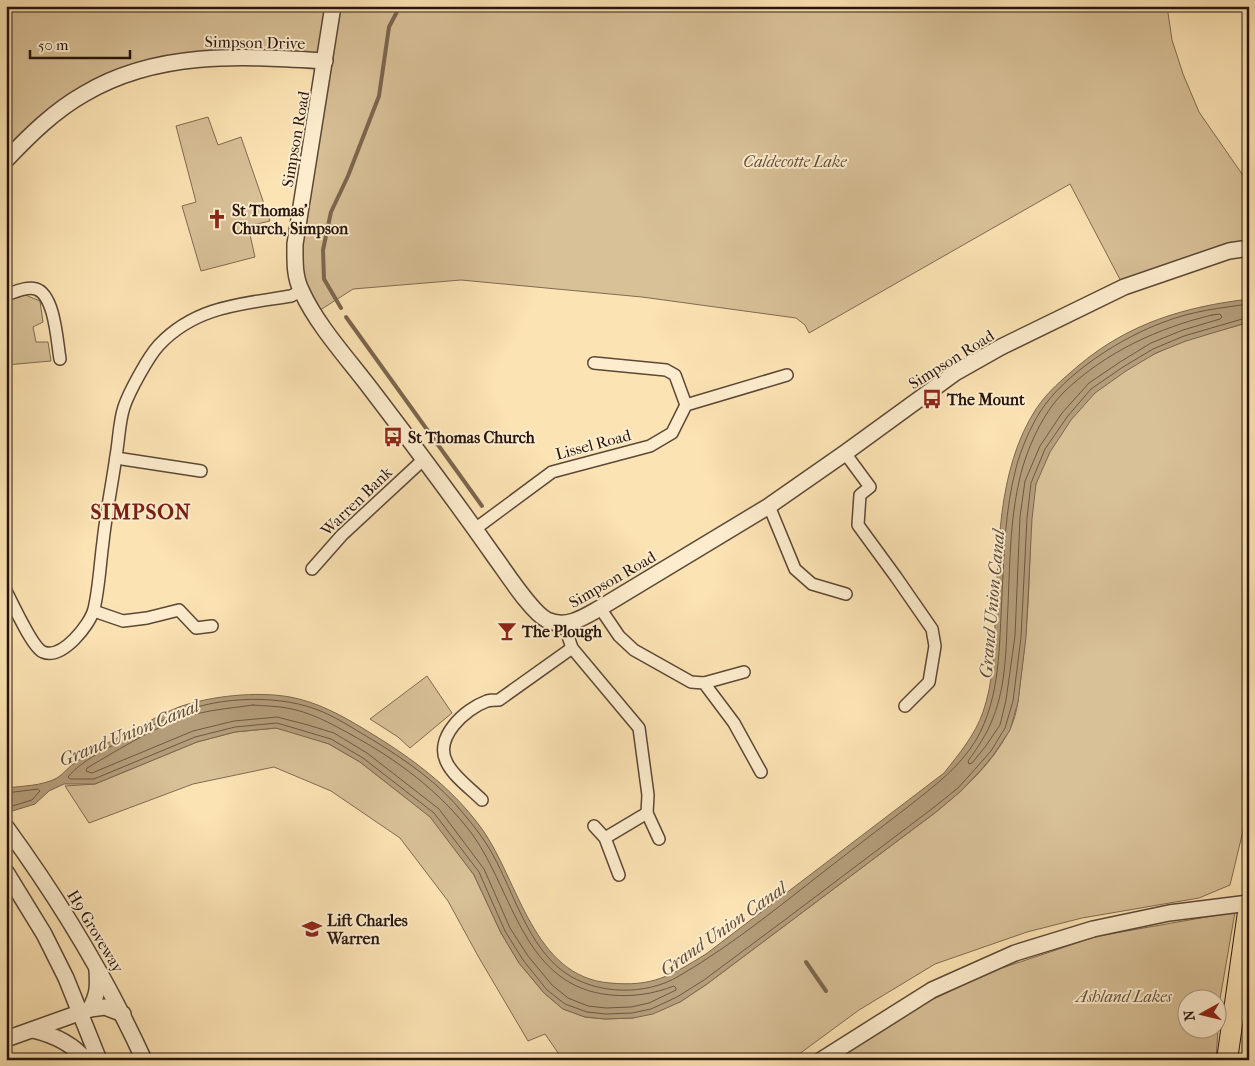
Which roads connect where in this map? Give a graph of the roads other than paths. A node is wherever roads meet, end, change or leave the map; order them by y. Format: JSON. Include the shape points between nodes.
{"nodes":[{"id":1,"x":333,"y":6,"type":"edge"},
{"id":2,"x":325,"y":61,"type":"junction"},
{"id":3,"x":6,"y":160,"type":"edge"},
{"id":4,"x":1249,"y":248,"type":"edge"},
{"id":5,"x":301,"y":290,"type":"junction"},
{"id":6,"x":6,"y":294,"type":"edge"},
{"id":7,"x":60,"y":359,"type":"dead end"},
{"id":8,"x":594,"y":363,"type":"dead end"},
{"id":9,"x":787,"y":375,"type":"dead end"},
{"id":10,"x":686,"y":405,"type":"junction"},
{"id":11,"x":845,"y":453,"type":"junction"},
{"id":12,"x":116,"y":458,"type":"junction"},
{"id":13,"x":424,"y":458,"type":"junction"},
{"id":14,"x":201,"y":471,"type":"dead end"},
{"id":15,"x":769,"y":506,"type":"junction"},
{"id":16,"x":475,"y":529,"type":"junction"},
{"id":17,"x":312,"y":569,"type":"dead end"},
{"id":18,"x":6,"y":591,"type":"edge"},
{"id":19,"x":846,"y":594,"type":"dead end"},
{"id":20,"x":600,"y":608,"type":"junction"},
{"id":21,"x":94,"y":611,"type":"junction"},
{"id":22,"x":564,"y":624,"type":"junction"},
{"id":23,"x":212,"y":626,"type":"dead end"},
{"id":24,"x":572,"y":648,"type":"junction"},
{"id":25,"x":744,"y":672,"type":"dead end"},
{"id":26,"x":704,"y":683,"type":"junction"},
{"id":27,"x":905,"y":706,"type":"dead end"},
{"id":28,"x":761,"y":772,"type":"dead end"},
{"id":29,"x":482,"y":800,"type":"dead end"},
{"id":30,"x":647,"y":813,"type":"junction"},
{"id":31,"x":594,"y":826,"type":"dead end"},
{"id":32,"x":6,"y":827,"type":"edge"},
{"id":33,"x":605,"y":838,"type":"junction"},
{"id":34,"x":659,"y":839,"type":"dead end"},
{"id":35,"x":6,"y":872,"type":"edge"},
{"id":36,"x":619,"y":875,"type":"dead end"},
{"id":37,"x":1249,"y":904,"type":"edge"},
{"id":38,"x":97,"y":966,"type":"junction"},
{"id":39,"x":85,"y":1011,"type":"junction"},
{"id":40,"x":125,"y":1018,"type":"junction"},
{"id":41,"x":33,"y":1030,"type":"junction"},
{"id":42,"x":6,"y":1039,"type":"edge"},
{"id":43,"x":87,"y":1054,"type":"edge"},
{"id":44,"x":99,"y":1060,"type":"edge"},
{"id":45,"x":144,"y":1060,"type":"edge"},
{"id":46,"x":821,"y":1060,"type":"edge"},
{"id":47,"x":1227,"y":1060,"type":"edge"}],
"edges":[{"from":1,"to":2,"type":"street","name":"Simpson Road"},
{"from":2,"to":3,"type":"street","name":"Simpson Drive","via":[[267,58],[190,60],[158,64],[132,72],[84,94],[33,132]]},
{"from":2,"to":5,"type":"street","name":"Simpson Road","via":[[295,244],[295,269]]},
{"from":4,"to":11,"type":"street","name":"Simpson Road","via":[[1230,251],[1124,287],[1001,347],[955,373]]},
{"from":5,"to":12,"type":"street","via":[[291,296],[212,310],[178,328],[159,345],[124,407]]},
{"from":5,"to":13,"type":"street","name":"Simpson Road","via":[[319,320]]},
{"from":6,"to":7,"type":"street","via":[[36,288],[44,293],[51,306]]},
{"from":8,"to":10,"type":"street","via":[[666,370],[675,376]]},
{"from":9,"to":10,"type":"street"},
{"from":10,"to":16,"type":"street","name":"Lissel Road","via":[[672,433],[650,446],[552,472]]},
{"from":11,"to":15,"type":"street","name":"Simpson Road"},
{"from":11,"to":27,"type":"street","via":[[870,487],[860,495],[858,525],[932,629],[935,646],[929,682]]},
{"from":12,"to":14,"type":"street"},
{"from":12,"to":21,"type":"street"},
{"from":13,"to":16,"type":"street","name":"Simpson Road"},
{"from":13,"to":17,"type":"street","name":"Warren Bank"},
{"from":15,"to":19,"type":"street","via":[[795,569],[812,584]]},
{"from":15,"to":20,"type":"street","name":"Simpson Road"},
{"from":16,"to":22,"type":"street","name":"Simpson Road","via":[[536,611],[547,620]]},
{"from":18,"to":21,"type":"street","via":[[34,644],[42,652],[51,654],[65,648],[80,633]]},
{"from":20,"to":22,"type":"street","name":"Simpson Road"},
{"from":20,"to":26,"type":"street","via":[[619,636],[634,650],[691,682]]},
{"from":21,"to":23,"type":"street","via":[[123,621],[179,610],[196,628]]},
{"from":22,"to":24,"type":"street"},
{"from":24,"to":29,"type":"street","via":[[499,700],[487,701],[473,708],[455,723],[448,734],[444,747],[446,762]]},
{"from":24,"to":30,"type":"street","via":[[639,728],[648,795]]},
{"from":25,"to":26,"type":"street"},
{"from":26,"to":28,"type":"street","via":[[734,723]]},
{"from":30,"to":33,"type":"street"},
{"from":30,"to":34,"type":"street"},
{"from":31,"to":33,"type":"street"},
{"from":32,"to":38,"type":"street","name":"H9 Groveway","via":[[52,892]]},
{"from":33,"to":36,"type":"street"},
{"from":35,"to":39,"type":"street"},
{"from":37,"to":46,"type":"street","via":[[1169,912],[1102,927],[1015,954],[932,990]]},
{"from":37,"to":47,"type":"highway"},
{"from":38,"to":39,"type":"street","via":[[96,998]]},
{"from":38,"to":40,"type":"street","name":"H9 Groveway"},
{"from":39,"to":40,"type":"street","via":[[106,1007]]},
{"from":39,"to":41,"type":"street"},
{"from":39,"to":43,"type":"street"},
{"from":40,"to":45,"type":"street","name":"H9 Groveway"},
{"from":41,"to":42,"type":"street"},
{"from":41,"to":43,"type":"street","via":[[54,1036]]},
{"from":43,"to":44,"type":"street"}]}
